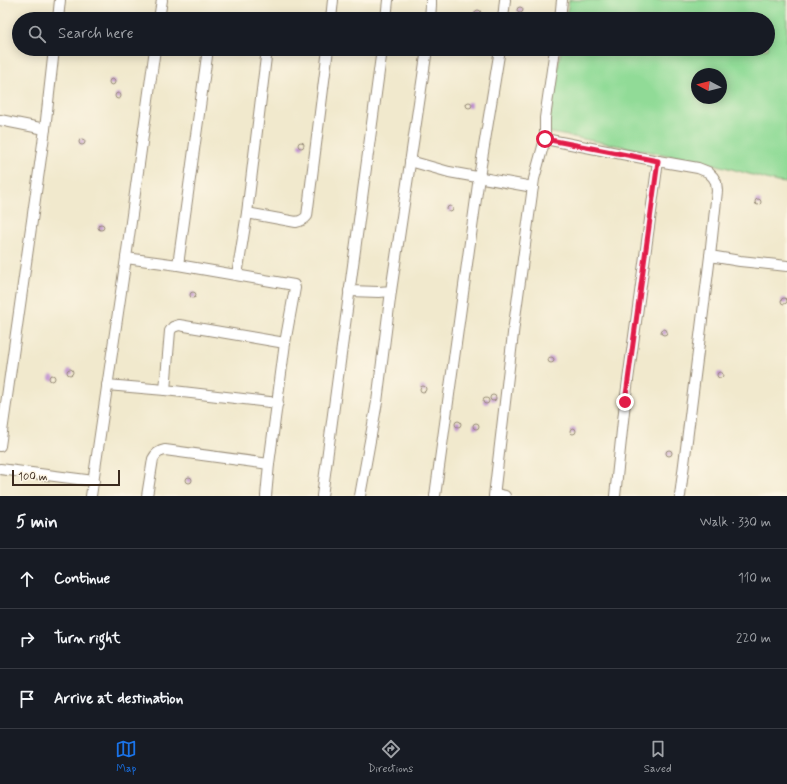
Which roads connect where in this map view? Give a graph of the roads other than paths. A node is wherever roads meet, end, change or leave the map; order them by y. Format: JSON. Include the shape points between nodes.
{"nodes":[{"id":1,"x":60,"y":0,"type":"edge"},
{"id":2,"x":162,"y":0,"type":"edge"},
{"id":3,"x":333,"y":0,"type":"edge"},
{"id":4,"x":388,"y":0,"type":"edge"},
{"id":5,"x":431,"y":0,"type":"edge"},
{"id":6,"x":505,"y":0,"type":"edge"},
{"id":7,"x":562,"y":0,"type":"edge"},
{"id":8,"x":59,"y":12,"type":"edge"},
{"id":9,"x":160,"y":12,"type":"edge"},
{"id":10,"x":332,"y":12,"type":"edge"},
{"id":11,"x":387,"y":12,"type":"edge"},
{"id":12,"x":430,"y":12,"type":"edge"},
{"id":13,"x":504,"y":12,"type":"edge"},
{"id":14,"x":561,"y":12,"type":"edge"},
{"id":15,"x":53,"y":56,"type":"edge"},
{"id":16,"x":154,"y":56,"type":"edge"},
{"id":17,"x":207,"y":56,"type":"edge"},
{"id":18,"x":266,"y":56,"type":"edge"},
{"id":19,"x":327,"y":56,"type":"edge"},
{"id":20,"x":381,"y":56,"type":"edge"},
{"id":21,"x":426,"y":56,"type":"edge"},
{"id":22,"x":499,"y":56,"type":"edge"},
{"id":23,"x":554,"y":56,"type":"edge"},
{"id":24,"x":0,"y":120,"type":"edge"},
{"id":25,"x":45,"y":129,"type":"junction"},
{"id":26,"x":545,"y":139,"type":"junction"},
{"id":27,"x":410,"y":161,"type":"junction"},
{"id":28,"x":658,"y":161,"type":"junction"},
{"id":29,"x":479,"y":177,"type":"junction"},
{"id":30,"x":533,"y":187,"type":"junction"},
{"id":31,"x":247,"y":213,"type":"junction"},
{"id":32,"x":710,"y":256,"type":"junction"},
{"id":33,"x":126,"y":258,"type":"junction"},
{"id":34,"x":178,"y":265,"type":"junction"},
{"id":35,"x":787,"y":266,"type":"edge"},
{"id":36,"x":237,"y":275,"type":"junction"},
{"id":37,"x":349,"y":291,"type":"junction"},
{"id":38,"x":391,"y":291,"type":"junction"},
{"id":39,"x":285,"y":344,"type":"junction"},
{"id":40,"x":107,"y":385,"type":"junction"},
{"id":41,"x":165,"y":390,"type":"junction"},
{"id":42,"x":278,"y":403,"type":"junction"},
{"id":43,"x":0,"y":446,"type":"edge"},
{"id":44,"x":269,"y":464,"type":"junction"},
{"id":45,"x":0,"y":469,"type":"edge"},
{"id":46,"x":94,"y":481,"type":"junction"},
{"id":47,"x":498,"y":495,"type":"edge"},
{"id":48,"x":91,"y":496,"type":"edge"},
{"id":49,"x":147,"y":496,"type":"edge"},
{"id":50,"x":266,"y":496,"type":"edge"},
{"id":51,"x":322,"y":496,"type":"edge"},
{"id":52,"x":360,"y":496,"type":"edge"},
{"id":53,"x":434,"y":496,"type":"edge"},
{"id":54,"x":615,"y":496,"type":"edge"},
{"id":55,"x":680,"y":496,"type":"edge"}],
"edges":[{"from":1,"to":8,"type":"street"},
{"from":2,"to":9,"type":"street"},
{"from":3,"to":10,"type":"street"},
{"from":4,"to":11,"type":"street"},
{"from":5,"to":12,"type":"street"},
{"from":6,"to":13,"type":"street"},
{"from":7,"to":14,"type":"street"},
{"from":15,"to":25,"type":"street"},
{"from":16,"to":33,"type":"street"},
{"from":17,"to":34,"type":"street"},
{"from":18,"to":31,"type":"street"},
{"from":19,"to":31,"type":"street","via":[[308,216],[296,222]]},
{"from":20,"to":37,"type":"street"},
{"from":21,"to":27,"type":"street"},
{"from":22,"to":29,"type":"street"},
{"from":23,"to":26,"type":"street"},
{"from":24,"to":25,"type":"street"},
{"from":25,"to":43,"type":"street"},
{"from":26,"to":28,"type":"street"},
{"from":26,"to":30,"type":"street"},
{"from":27,"to":29,"type":"street"},
{"from":27,"to":38,"type":"street"},
{"from":28,"to":32,"type":"street","via":[[698,168],[708,172],[716,182]]},
{"from":28,"to":54,"type":"street","via":[[625,402]]},
{"from":29,"to":30,"type":"street"},
{"from":29,"to":53,"type":"street"},
{"from":30,"to":47,"type":"street","via":[[514,326]]},
{"from":31,"to":36,"type":"street"},
{"from":32,"to":35,"type":"street"},
{"from":32,"to":55,"type":"street"},
{"from":33,"to":34,"type":"street"},
{"from":33,"to":40,"type":"street"},
{"from":34,"to":36,"type":"street"},
{"from":36,"to":39,"type":"street","via":[[294,285]]},
{"from":37,"to":38,"type":"street"},
{"from":37,"to":51,"type":"street"},
{"from":38,"to":52,"type":"street","via":[[377,402]]},
{"from":39,"to":41,"type":"street","via":[[176,326],[170,332]]},
{"from":39,"to":42,"type":"street"},
{"from":40,"to":41,"type":"street"},
{"from":40,"to":46,"type":"street"},
{"from":41,"to":42,"type":"street"},
{"from":42,"to":44,"type":"street"},
{"from":44,"to":49,"type":"street","via":[[161,451],[153,459]]},
{"from":44,"to":50,"type":"street"},
{"from":45,"to":46,"type":"street"},
{"from":46,"to":48,"type":"street"}]}
